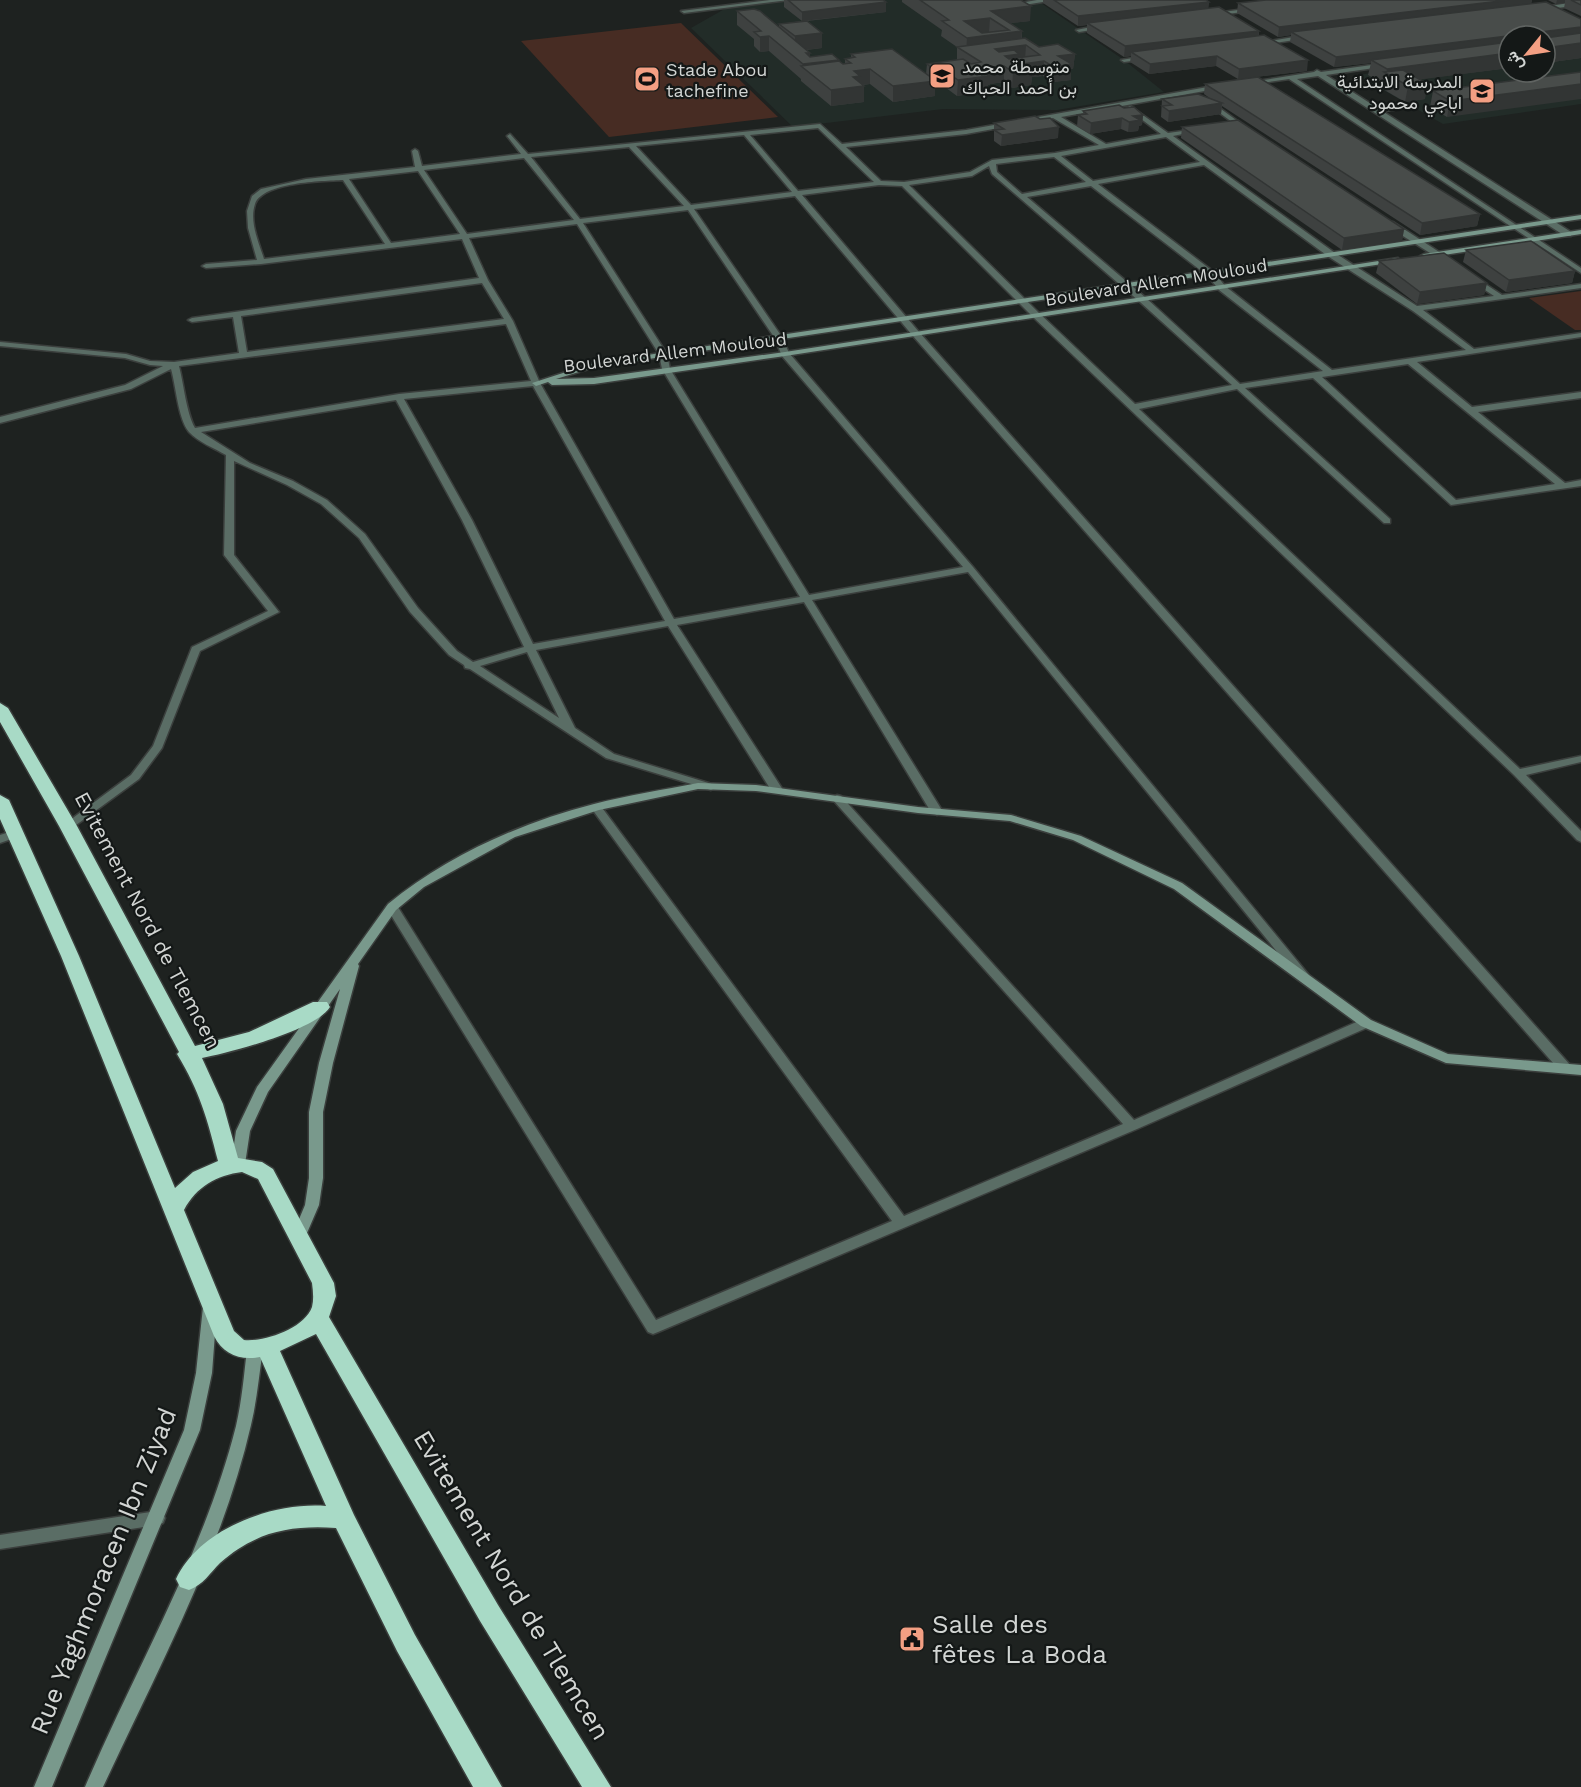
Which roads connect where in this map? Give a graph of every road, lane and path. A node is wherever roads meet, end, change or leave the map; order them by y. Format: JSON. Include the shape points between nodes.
{"nodes":[{"id":1,"x":786,"y":0,"type":"edge"},
{"id":2,"x":1052,"y":0,"type":"edge"},
{"id":3,"x":1536,"y":0,"type":"edge"},
{"id":4,"x":1581,"y":3,"type":"edge"},
{"id":5,"x":1018,"y":4,"type":"edge"},
{"id":6,"x":1550,"y":7,"type":"junction"},
{"id":7,"x":1262,"y":8,"type":"edge"},
{"id":8,"x":1539,"y":8,"type":"edge"},
{"id":9,"x":684,"y":11,"type":"dead end"},
{"id":10,"x":1208,"y":11,"type":"edge"},
{"id":11,"x":1560,"y":11,"type":"edge"},
{"id":12,"x":1217,"y":13,"type":"junction"},
{"id":13,"x":1227,"y":19,"type":"edge"},
{"id":14,"x":1114,"y":25,"type":"edge"},
{"id":15,"x":1079,"y":30,"type":"edge"},
{"id":16,"x":1315,"y":36,"type":"edge"},
{"id":17,"x":1257,"y":40,"type":"edge"},
{"id":18,"x":1267,"y":42,"type":"junction"},
{"id":19,"x":1276,"y":47,"type":"edge"},
{"id":20,"x":1157,"y":56,"type":"edge"},
{"id":21,"x":1124,"y":60,"type":"edge"},
{"id":22,"x":1390,"y":64,"type":"edge"},
{"id":23,"x":1310,"y":68,"type":"edge"},
{"id":24,"x":1319,"y":73,"type":"junction"},
{"id":25,"x":1290,"y":77,"type":"junction"},
{"id":26,"x":1236,"y":85,"type":"edge"},
{"id":27,"x":1225,"y":87,"type":"edge"},
{"id":28,"x":1192,"y":91,"type":"junction"},
{"id":29,"x":1124,"y":104,"type":"junction"},
{"id":30,"x":1410,"y":106,"type":"edge"},
{"id":31,"x":1378,"y":110,"type":"junction"},
{"id":32,"x":1054,"y":116,"type":"junction"},
{"id":33,"x":1238,"y":124,"type":"junction"},
{"id":34,"x":1226,"y":125,"type":"edge"},
{"id":35,"x":1401,"y":125,"type":"junction"},
{"id":36,"x":1390,"y":127,"type":"dead end"},
{"id":37,"x":1379,"y":128,"type":"dead end"},
{"id":38,"x":1203,"y":129,"type":"edge"},
{"id":39,"x":1368,"y":130,"type":"junction"},
{"id":40,"x":1167,"y":134,"type":"junction"},
{"id":41,"x":747,"y":135,"type":"junction"},
{"id":42,"x":510,"y":136,"type":"dead end"},
{"id":43,"x":1258,"y":137,"type":"edge"},
{"id":44,"x":630,"y":144,"type":"junction"},
{"id":45,"x":1103,"y":145,"type":"junction"},
{"id":46,"x":841,"y":146,"type":"junction"},
{"id":47,"x":415,"y":151,"type":"dead end"},
{"id":48,"x":1055,"y":155,"type":"junction"},
{"id":49,"x":527,"y":158,"type":"junction"},
{"id":50,"x":992,"y":162,"type":"junction"},
{"id":51,"x":1205,"y":163,"type":"junction"},
{"id":52,"x":419,"y":168,"type":"junction"},
{"id":53,"x":345,"y":178,"type":"junction"},
{"id":54,"x":879,"y":183,"type":"junction"},
{"id":55,"x":904,"y":183,"type":"junction"},
{"id":56,"x":1092,"y":183,"type":"junction"},
{"id":57,"x":797,"y":194,"type":"junction"},
{"id":58,"x":1021,"y":196,"type":"junction"},
{"id":59,"x":690,"y":208,"type":"junction"},
{"id":60,"x":1378,"y":216,"type":"edge"},
{"id":61,"x":1581,"y":217,"type":"edge"},
{"id":62,"x":1548,"y":221,"type":"junction"},
{"id":63,"x":579,"y":222,"type":"junction"},
{"id":64,"x":1517,"y":227,"type":"junction"},
{"id":65,"x":1581,"y":232,"type":"edge"},
{"id":66,"x":1568,"y":234,"type":"junction"},
{"id":67,"x":464,"y":236,"type":"junction"},
{"id":68,"x":1535,"y":239,"type":"junction"},
{"id":69,"x":1418,"y":242,"type":"junction"},
{"id":70,"x":389,"y":245,"type":"junction"},
{"id":71,"x":1438,"y":254,"type":"junction"},
{"id":72,"x":1332,"y":255,"type":"junction"},
{"id":73,"x":1416,"y":257,"type":"edge"},
{"id":74,"x":1406,"y":258,"type":"edge"},
{"id":75,"x":261,"y":262,"type":"junction"},
{"id":76,"x":206,"y":266,"type":"dead end"},
{"id":77,"x":1352,"y":266,"type":"junction"},
{"id":78,"x":1456,"y":266,"type":"edge"},
{"id":79,"x":1581,"y":271,"type":"edge"},
{"id":80,"x":1465,"y":273,"type":"edge"},
{"id":81,"x":1211,"y":274,"type":"junction"},
{"id":82,"x":484,"y":280,"type":"junction"},
{"id":83,"x":1126,"y":286,"type":"junction"},
{"id":84,"x":1581,"y":286,"type":"edge"},
{"id":85,"x":1222,"y":288,"type":"junction"},
{"id":86,"x":1502,"y":298,"type":"junction"},
{"id":87,"x":1143,"y":300,"type":"junction"},
{"id":88,"x":1022,"y":302,"type":"junction"},
{"id":89,"x":1416,"y":309,"type":"junction"},
{"id":90,"x":237,"y":315,"type":"junction"},
{"id":91,"x":1036,"y":315,"type":"junction"},
{"id":92,"x":904,"y":319,"type":"junction"},
{"id":93,"x":192,"y":320,"type":"dead end"},
{"id":94,"x":509,"y":321,"type":"junction"},
{"id":95,"x":916,"y":334,"type":"junction"},
{"id":96,"x":1581,"y":335,"type":"edge"},
{"id":97,"x":778,"y":337,"type":"junction"},
{"id":98,"x":0,"y":344,"type":"edge"},
{"id":99,"x":1471,"y":351,"type":"junction"},
{"id":100,"x":663,"y":354,"type":"junction"},
{"id":101,"x":785,"y":354,"type":"junction"},
{"id":102,"x":243,"y":356,"type":"junction"},
{"id":103,"x":1409,"y":360,"type":"junction"},
{"id":104,"x":174,"y":364,"type":"junction"},
{"id":105,"x":666,"y":369,"type":"junction"},
{"id":106,"x":1329,"y":372,"type":"junction"},
{"id":107,"x":1315,"y":375,"type":"junction"},
{"id":108,"x":536,"y":382,"type":"junction"},
{"id":109,"x":1236,"y":387,"type":"junction"},
{"id":110,"x":1581,"y":395,"type":"edge"},
{"id":111,"x":399,"y":397,"type":"junction"},
{"id":112,"x":1134,"y":407,"type":"junction"},
{"id":113,"x":1472,"y":410,"type":"junction"},
{"id":114,"x":0,"y":420,"type":"edge"},
{"id":115,"x":193,"y":431,"type":"junction"},
{"id":116,"x":230,"y":454,"type":"junction"},
{"id":117,"x":1581,"y":483,"type":"edge"},
{"id":118,"x":1563,"y":486,"type":"junction"},
{"id":119,"x":1387,"y":521,"type":"dead end"},
{"id":120,"x":970,"y":569,"type":"junction"},
{"id":121,"x":807,"y":599,"type":"junction"},
{"id":122,"x":671,"y":623,"type":"junction"},
{"id":123,"x":531,"y":648,"type":"junction"},
{"id":124,"x":469,"y":666,"type":"junction"},
{"id":125,"x":0,"y":708,"type":"edge"},
{"id":126,"x":570,"y":730,"type":"junction"},
{"id":127,"x":1581,"y":759,"type":"edge"},
{"id":128,"x":1518,"y":773,"type":"junction"},
{"id":129,"x":711,"y":787,"type":"junction"},
{"id":130,"x":777,"y":790,"type":"junction"},
{"id":131,"x":837,"y":798,"type":"junction"},
{"id":132,"x":0,"y":801,"type":"edge"},
{"id":133,"x":596,"y":807,"type":"junction"},
{"id":134,"x":937,"y":812,"type":"junction"},
{"id":135,"x":68,"y":826,"type":"junction"},
{"id":136,"x":8,"y":836,"type":"edge"},
{"id":137,"x":1581,"y":838,"type":"edge"},
{"id":138,"x":392,"y":907,"type":"junction"},
{"id":139,"x":356,"y":959,"type":"junction"},
{"id":140,"x":1306,"y":978,"type":"junction"},
{"id":141,"x":320,"y":1007,"type":"junction"},
{"id":142,"x":1366,"y":1023,"type":"junction"},
{"id":143,"x":187,"y":1054,"type":"junction"},
{"id":144,"x":1566,"y":1069,"type":"junction"},
{"id":145,"x":1581,"y":1070,"type":"edge"},
{"id":146,"x":1132,"y":1126,"type":"junction"},
{"id":147,"x":234,"y":1166,"type":"junction"},
{"id":148,"x":174,"y":1209,"type":"junction"},
{"id":149,"x":901,"y":1222,"type":"junction"},
{"id":150,"x":299,"y":1236,"type":"junction"},
{"id":151,"x":210,"y":1300,"type":"junction"},
{"id":152,"x":318,"y":1318,"type":"junction"},
{"id":153,"x":261,"y":1348,"type":"junction"},
{"id":154,"x":157,"y":1518,"type":"junction"},
{"id":155,"x":343,"y":1518,"type":"junction"},
{"id":156,"x":0,"y":1542,"type":"edge"},
{"id":157,"x":189,"y":1579,"type":"junction"},
{"id":158,"x":43,"y":1787,"type":"edge"},
{"id":159,"x":94,"y":1787,"type":"edge"},
{"id":160,"x":488,"y":1787,"type":"edge"},
{"id":161,"x":597,"y":1787,"type":"edge"}],
"edges":[{"from":1,"to":9,"type":"street"},
{"from":2,"to":5,"type":"street"},
{"from":3,"to":6,"type":"street"},
{"from":4,"to":6,"type":"street"},
{"from":6,"to":8,"type":"street"},
{"from":6,"to":11,"type":"street"},
{"from":7,"to":12,"type":"street"},
{"from":10,"to":12,"type":"street"},
{"from":12,"to":13,"type":"street"},
{"from":14,"to":15,"type":"street"},
{"from":16,"to":18,"type":"street"},
{"from":17,"to":18,"type":"street"},
{"from":18,"to":19,"type":"street"},
{"from":20,"to":21,"type":"street"},
{"from":22,"to":24,"type":"street"},
{"from":23,"to":24,"type":"street"},
{"from":24,"to":25,"type":"street"},
{"from":24,"to":31,"type":"street"},
{"from":25,"to":26,"type":"street"},
{"from":25,"to":39,"type":"street"},
{"from":27,"to":28,"type":"street"},
{"from":28,"to":29,"type":"street"},
{"from":28,"to":33,"type":"street"},
{"from":29,"to":32,"type":"street"},
{"from":29,"to":40,"type":"street"},
{"from":30,"to":31,"type":"street"},
{"from":31,"to":35,"type":"street"},
{"from":32,"to":45,"type":"street"},
{"from":32,"to":46,"type":"street","via":[[966,132]]},
{"from":33,"to":34,"type":"street"},
{"from":33,"to":43,"type":"street"},
{"from":35,"to":36,"type":"street"},
{"from":35,"to":62,"type":"street"},
{"from":37,"to":39,"type":"street"},
{"from":38,"to":40,"type":"street"},
{"from":39,"to":64,"type":"street"},
{"from":40,"to":45,"type":"street"},
{"from":40,"to":51,"type":"street"},
{"from":41,"to":44,"type":"street"},
{"from":41,"to":46,"type":"street","via":[[820,126]]},
{"from":41,"to":57,"type":"street"},
{"from":42,"to":49,"type":"street"},
{"from":44,"to":49,"type":"street"},
{"from":44,"to":59,"type":"street"},
{"from":45,"to":48,"type":"street"},
{"from":46,"to":54,"type":"street"},
{"from":47,"to":52,"type":"street"},
{"from":48,"to":50,"type":"street"},
{"from":48,"to":56,"type":"street"},
{"from":49,"to":52,"type":"street"},
{"from":49,"to":63,"type":"street"},
{"from":50,"to":55,"type":"street","via":[[972,174]]},
{"from":50,"to":58,"type":"street","via":[[994,173]]},
{"from":51,"to":56,"type":"street"},
{"from":51,"to":72,"type":"street"},
{"from":52,"to":53,"type":"street"},
{"from":52,"to":67,"type":"street"},
{"from":53,"to":70,"type":"street"},
{"from":53,"to":75,"type":"street","via":[[272,188],[257,194],[250,217]]},
{"from":54,"to":55,"type":"street"},
{"from":54,"to":57,"type":"street"},
{"from":55,"to":88,"type":"street"},
{"from":56,"to":58,"type":"street"},
{"from":56,"to":81,"type":"street"},
{"from":57,"to":59,"type":"street"},
{"from":57,"to":92,"type":"street"},
{"from":58,"to":83,"type":"street"},
{"from":59,"to":63,"type":"street"},
{"from":59,"to":97,"type":"street"},
{"from":60,"to":69,"type":"street"},
{"from":61,"to":62,"type":"main road","name":"Boulevard Allem Mouloud"},
{"from":62,"to":64,"type":"main road","name":"Boulevard Allem Mouloud"},
{"from":62,"to":66,"type":"street"},
{"from":63,"to":67,"type":"street"},
{"from":63,"to":100,"type":"street"},
{"from":64,"to":68,"type":"street"},
{"from":64,"to":69,"type":"main road","name":"Boulevard Allem Mouloud"},
{"from":65,"to":66,"type":"main road"},
{"from":66,"to":68,"type":"main road"},
{"from":67,"to":70,"type":"street"},
{"from":67,"to":82,"type":"street"},
{"from":68,"to":71,"type":"main road"},
{"from":68,"to":79,"type":"street"},
{"from":69,"to":71,"type":"street"},
{"from":69,"to":72,"type":"main road","name":"Boulevard Allem Mouloud"},
{"from":70,"to":75,"type":"street"},
{"from":71,"to":73,"type":"main road"},
{"from":71,"to":78,"type":"street"},
{"from":72,"to":77,"type":"street"},
{"from":72,"to":81,"type":"main road","name":"Boulevard Allem Mouloud"},
{"from":74,"to":77,"type":"main road","name":"Boulevard Allem Mouloud"},
{"from":75,"to":76,"type":"street"},
{"from":77,"to":85,"type":"main road","name":"Boulevard Allem Mouloud"},
{"from":77,"to":89,"type":"street"},
{"from":80,"to":86,"type":"street"},
{"from":81,"to":83,"type":"main road","name":"Boulevard Allem Mouloud"},
{"from":81,"to":85,"type":"street"},
{"from":82,"to":90,"type":"street"},
{"from":82,"to":94,"type":"street"},
{"from":83,"to":87,"type":"street"},
{"from":83,"to":88,"type":"main road","name":"Boulevard Allem Mouloud"},
{"from":84,"to":86,"type":"street"},
{"from":85,"to":87,"type":"main road","name":"Boulevard Allem Mouloud"},
{"from":85,"to":106,"type":"street"},
{"from":86,"to":89,"type":"street"},
{"from":87,"to":91,"type":"main road","name":"Boulevard Allem Mouloud"},
{"from":87,"to":109,"type":"street"},
{"from":88,"to":91,"type":"street"},
{"from":88,"to":92,"type":"main road","name":"Boulevard Allem Mouloud"},
{"from":89,"to":99,"type":"street"},
{"from":90,"to":93,"type":"street"},
{"from":90,"to":102,"type":"street"},
{"from":91,"to":95,"type":"main road","name":"Boulevard Allem Mouloud"},
{"from":91,"to":112,"type":"street"},
{"from":92,"to":95,"type":"street"},
{"from":92,"to":97,"type":"main road","name":"Boulevard Allem Mouloud"},
{"from":94,"to":102,"type":"street"},
{"from":94,"to":108,"type":"street"},
{"from":95,"to":101,"type":"main road","name":"Boulevard Allem Mouloud"},
{"from":95,"to":144,"type":"street"},
{"from":96,"to":99,"type":"street"},
{"from":97,"to":100,"type":"main road","name":"Boulevard Allem Mouloud"},
{"from":97,"to":101,"type":"street"},
{"from":98,"to":104,"type":"street"},
{"from":99,"to":103,"type":"street"},
{"from":100,"to":105,"type":"street"},
{"from":100,"to":108,"type":"main road","name":"Boulevard Allem Mouloud","via":[[594,365]]},
{"from":101,"to":105,"type":"main road","name":"Boulevard Allem Mouloud"},
{"from":101,"to":120,"type":"street"},
{"from":102,"to":104,"type":"street"},
{"from":103,"to":106,"type":"street"},
{"from":103,"to":113,"type":"street"},
{"from":104,"to":114,"type":"street","via":[[128,387]]},
{"from":104,"to":115,"type":"street","via":[[185,418]]},
{"from":105,"to":108,"type":"main road","name":"Boulevard Allem Mouloud","via":[[594,381]]},
{"from":105,"to":121,"type":"street"},
{"from":106,"to":107,"type":"street"},
{"from":107,"to":109,"type":"street"},
{"from":107,"to":118,"type":"street","via":[[1454,503]]},
{"from":108,"to":111,"type":"street"},
{"from":108,"to":122,"type":"street"},
{"from":109,"to":112,"type":"street"},
{"from":109,"to":119,"type":"street"},
{"from":110,"to":113,"type":"street"},
{"from":111,"to":115,"type":"street"},
{"from":111,"to":123,"type":"street"},
{"from":112,"to":128,"type":"street"},
{"from":113,"to":118,"type":"street"},
{"from":115,"to":116,"type":"street"},
{"from":116,"to":124,"type":"street","via":[[324,502],[362,536],[414,610],[453,654]]},
{"from":116,"to":135,"type":"street","via":[[229,555],[274,612],[196,649],[158,746],[135,777]]},
{"from":117,"to":118,"type":"street"},
{"from":120,"to":121,"type":"street"},
{"from":120,"to":140,"type":"street"},
{"from":121,"to":122,"type":"street"},
{"from":121,"to":134,"type":"street"},
{"from":122,"to":123,"type":"street"},
{"from":122,"to":130,"type":"street"},
{"from":123,"to":124,"type":"street"},
{"from":123,"to":126,"type":"street"},
{"from":124,"to":126,"type":"street"},
{"from":125,"to":135,"type":"highway","name":"Evitement Nord de Tlemcen"},
{"from":126,"to":129,"type":"street","via":[[610,756]]},
{"from":127,"to":128,"type":"street"},
{"from":128,"to":137,"type":"street"},
{"from":129,"to":130,"type":"main road"},
{"from":129,"to":133,"type":"main road","via":[[698,786]]},
{"from":130,"to":131,"type":"main road"},
{"from":131,"to":134,"type":"main road"},
{"from":131,"to":146,"type":"street"},
{"from":132,"to":136,"type":"highway"},
{"from":133,"to":138,"type":"main road","via":[[511,835],[420,884]]},
{"from":133,"to":149,"type":"street"},
{"from":134,"to":140,"type":"main road","via":[[1011,818],[1077,838],[1178,886]]},
{"from":135,"to":143,"type":"highway","name":"Evitement Nord de Tlemcen"},
{"from":136,"to":148,"type":"highway","via":[[70,956]]},
{"from":138,"to":139,"type":"main road"},
{"from":138,"to":149,"type":"street","via":[[652,1328]]},
{"from":139,"to":141,"type":"main road"},
{"from":139,"to":150,"type":"main road","via":[[320,1093],[314,1133],[316,1178]]},
{"from":140,"to":142,"type":"main road"},
{"from":141,"to":143,"type":"highway","via":[[259,1038]]},
{"from":141,"to":147,"type":"main road","via":[[262,1090],[243,1131]]},
{"from":142,"to":144,"type":"main road","via":[[1446,1058]]},
{"from":142,"to":146,"type":"street"},
{"from":143,"to":147,"type":"highway","name":"Evitement Nord de Tlemcen","via":[[202,1077]]},
{"from":144,"to":145,"type":"main road"},
{"from":146,"to":149,"type":"street"},
{"from":147,"to":148,"type":"highway","via":[[191,1184],[178,1197]]},
{"from":147,"to":150,"type":"highway","via":[[259,1167],[266,1174]]},
{"from":148,"to":151,"type":"highway"},
{"from":150,"to":152,"type":"highway","via":[[327,1296]]},
{"from":151,"to":153,"type":"highway","via":[[230,1343],[237,1348]]},
{"from":151,"to":154,"type":"main road","name":"Rue Yaghmoracen Ibn Ziyad","via":[[204,1373],[192,1430]]},
{"from":152,"to":153,"type":"highway","via":[[302,1333]]},
{"from":152,"to":161,"type":"highway","name":"Evitement Nord de Tlemcen","via":[[489,1613]]},
{"from":153,"to":155,"type":"highway"},
{"from":153,"to":157,"type":"main road","via":[[242,1433]]},
{"from":154,"to":156,"type":"street"},
{"from":154,"to":158,"type":"main road","name":"Rue Yaghmoracen Ibn Ziyad"},
{"from":155,"to":157,"type":"highway","via":[[310,1514],[276,1518],[250,1528],[212,1552]]},
{"from":155,"to":160,"type":"highway","via":[[406,1643]]},
{"from":157,"to":159,"type":"main road"}]}
